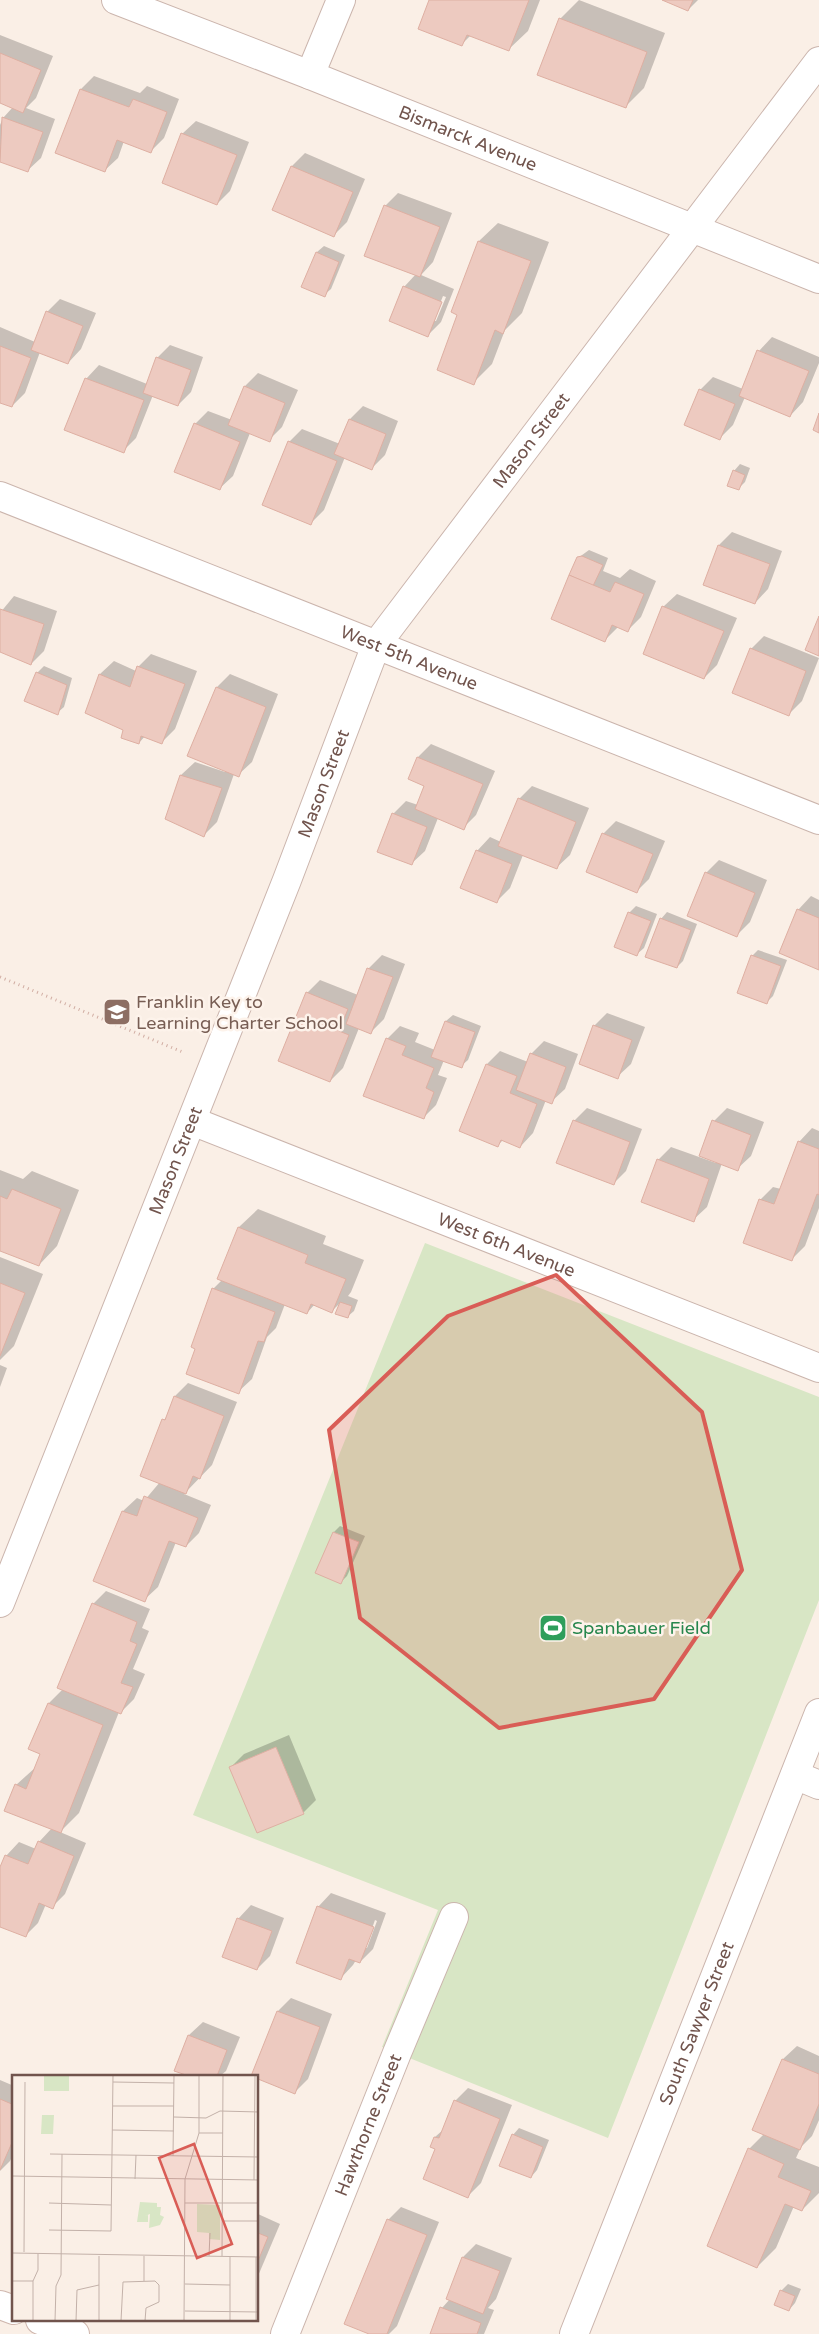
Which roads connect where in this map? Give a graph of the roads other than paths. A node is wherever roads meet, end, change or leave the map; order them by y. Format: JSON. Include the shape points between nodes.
{"nodes":[{"id":1,"x":116,"y":0,"type":"edge"},
{"id":2,"x":341,"y":0,"type":"edge"},
{"id":3,"x":819,"y":61,"type":"edge"},
{"id":4,"x":310,"y":75,"type":"junction"},
{"id":5,"x":690,"y":229,"type":"junction"},
{"id":6,"x":819,"y":279,"type":"edge"},
{"id":7,"x":0,"y":496,"type":"edge"},
{"id":8,"x":376,"y":645,"type":"junction"},
{"id":9,"x":819,"y":820,"type":"edge"},
{"id":10,"x":192,"y":1121,"type":"junction"},
{"id":11,"x":819,"y":1368,"type":"edge"},
{"id":12,"x":0,"y":1603,"type":"edge"},
{"id":13,"x":819,"y":1713,"type":"edge"},
{"id":14,"x":807,"y":1780,"type":"edge"},
{"id":15,"x":454,"y":1917,"type":"dead end"},
{"id":16,"x":0,"y":2305,"type":"edge"},
{"id":17,"x":12,"y":2309,"type":"edge"},
{"id":18,"x":45,"y":2322,"type":"edge"},
{"id":19,"x":75,"y":2334,"type":"edge"},
{"id":20,"x":285,"y":2334,"type":"edge"},
{"id":21,"x":574,"y":2334,"type":"edge"}],
"edges":[{"from":1,"to":4,"type":"street","name":"Bismarck Avenue"},
{"from":2,"to":4,"type":"street"},
{"from":3,"to":5,"type":"street","name":"Mason Street"},
{"from":4,"to":5,"type":"street","name":"Bismarck Avenue"},
{"from":5,"to":6,"type":"street","name":"Bismarck Avenue"},
{"from":5,"to":8,"type":"street","name":"Mason Street"},
{"from":7,"to":8,"type":"street","name":"West 5th Avenue"},
{"from":8,"to":9,"type":"street","name":"West 5th Avenue"},
{"from":8,"to":10,"type":"street","name":"Mason Street"},
{"from":10,"to":11,"type":"street","name":"West 6th Avenue"},
{"from":10,"to":12,"type":"street","name":"Mason Street"},
{"from":13,"to":14,"type":"street","name":"South Sawyer Street"},
{"from":14,"to":21,"type":"street","name":"South Sawyer Street"},
{"from":15,"to":20,"type":"street","name":"Hawthorne Street"},
{"from":16,"to":17,"type":"street"},
{"from":18,"to":19,"type":"street"}]}
